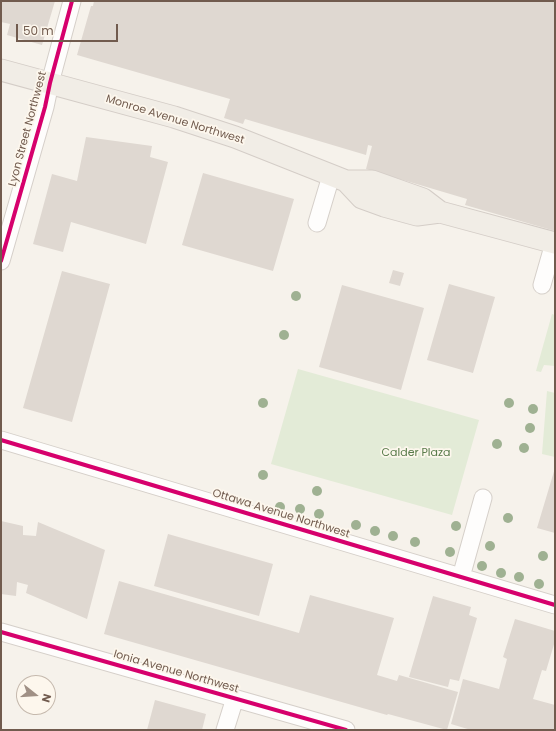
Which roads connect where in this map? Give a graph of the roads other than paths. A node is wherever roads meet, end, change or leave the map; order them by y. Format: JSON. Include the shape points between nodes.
{"nodes":[{"id":1,"x":72,"y":1,"type":"edge"},
{"id":2,"x":1,"y":70,"type":"edge"},
{"id":3,"x":50,"y":83,"type":"junction"},
{"id":4,"x":339,"y":178,"type":"junction"},
{"id":5,"x":317,"y":223,"type":"dead end"},
{"id":6,"x":555,"y":243,"type":"edge"},
{"id":7,"x":1,"y":261,"type":"edge"},
{"id":8,"x":542,"y":285,"type":"dead end"},
{"id":9,"x":1,"y":440,"type":"edge"},
{"id":10,"x":483,"y":498,"type":"dead end"},
{"id":11,"x":461,"y":577,"type":"junction"},
{"id":12,"x":555,"y":605,"type":"edge"},
{"id":13,"x":1,"y":632,"type":"edge"},
{"id":14,"x":235,"y":698,"type":"junction"},
{"id":15,"x":225,"y":730,"type":"edge"},
{"id":16,"x":346,"y":730,"type":"edge"}],
"edges":[{"from":1,"to":3,"type":"street","name":"Lyon Street Northwest"},
{"from":2,"to":3,"type":"main road","name":"Monroe Avenue Northwest"},
{"from":3,"to":4,"type":"main road","name":"Monroe Avenue Northwest","via":[[174,117],[235,137]]},
{"from":3,"to":7,"type":"street","name":"Lyon Street Northwest"},
{"from":4,"to":5,"type":"street"},
{"from":4,"to":6,"type":"main road","name":"Monroe Avenue Northwest","via":[[372,181],[423,199],[440,212]]},
{"from":6,"to":8,"type":"street"},
{"from":9,"to":11,"type":"street","name":"Ottawa Avenue Northwest"},
{"from":10,"to":11,"type":"street"},
{"from":11,"to":12,"type":"street","name":"Ottawa Avenue Northwest"},
{"from":13,"to":14,"type":"street","name":"Ionia Avenue Northwest"},
{"from":14,"to":15,"type":"street"},
{"from":14,"to":16,"type":"street","name":"Ionia Avenue Northwest"}]}
